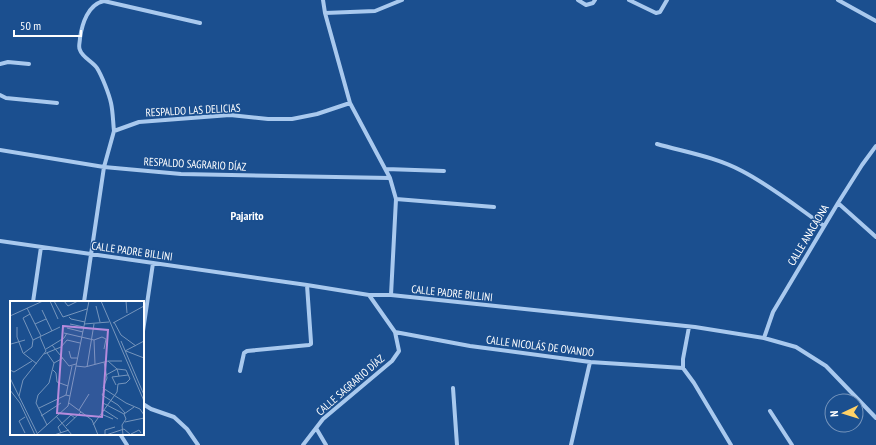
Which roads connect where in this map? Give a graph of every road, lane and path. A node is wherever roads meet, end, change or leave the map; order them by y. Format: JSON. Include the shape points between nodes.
{"nodes":[{"id":1,"x":322,"y":0,"type":"edge"},
{"id":2,"x":402,"y":0,"type":"edge"},
{"id":3,"x":578,"y":0,"type":"edge"},
{"id":4,"x":595,"y":0,"type":"edge"},
{"id":5,"x":629,"y":0,"type":"edge"},
{"id":6,"x":667,"y":0,"type":"edge"},
{"id":7,"x":838,"y":0,"type":"edge"},
{"id":8,"x":850,"y":0,"type":"edge"},
{"id":9,"x":847,"y":5,"type":"junction"},
{"id":10,"x":325,"y":12,"type":"junction"},
{"id":11,"x":876,"y":21,"type":"edge"},
{"id":12,"x":200,"y":23,"type":"dead end"},
{"id":13,"x":0,"y":64,"type":"edge"},
{"id":14,"x":29,"y":64,"type":"dead end"},
{"id":15,"x":0,"y":95,"type":"edge"},
{"id":16,"x":57,"y":103,"type":"dead end"},
{"id":17,"x":350,"y":103,"type":"junction"},
{"id":18,"x":114,"y":131,"type":"junction"},
{"id":19,"x":657,"y":144,"type":"dead end"},
{"id":20,"x":876,"y":146,"type":"edge"},
{"id":21,"x":0,"y":150,"type":"edge"},
{"id":22,"x":104,"y":166,"type":"junction"},
{"id":23,"x":386,"y":169,"type":"junction"},
{"id":24,"x":444,"y":171,"type":"dead end"},
{"id":25,"x":390,"y":178,"type":"junction"},
{"id":26,"x":396,"y":199,"type":"junction"},
{"id":27,"x":838,"y":203,"type":"junction"},
{"id":28,"x":494,"y":207,"type":"dead end"},
{"id":29,"x":824,"y":226,"type":"junction"},
{"id":30,"x":876,"y":237,"type":"edge"},
{"id":31,"x":0,"y":241,"type":"edge"},
{"id":32,"x":41,"y":247,"type":"junction"},
{"id":33,"x":91,"y":254,"type":"junction"},
{"id":34,"x":153,"y":264,"type":"junction"},
{"id":35,"x":307,"y":285,"type":"junction"},
{"id":36,"x":369,"y":295,"type":"junction"},
{"id":37,"x":391,"y":295,"type":"junction"},
{"id":38,"x":33,"y":301,"type":"edge"},
{"id":39,"x":84,"y":301,"type":"edge"},
{"id":40,"x":144,"y":324,"type":"edge"},
{"id":41,"x":689,"y":327,"type":"junction"},
{"id":42,"x":395,"y":332,"type":"junction"},
{"id":43,"x":764,"y":338,"type":"junction"},
{"id":44,"x":590,"y":362,"type":"junction"},
{"id":45,"x":683,"y":368,"type":"junction"},
{"id":46,"x":240,"y":371,"type":"dead end"},
{"id":47,"x":453,"y":388,"type":"dead end"},
{"id":48,"x":144,"y":405,"type":"edge"},
{"id":49,"x":770,"y":411,"type":"dead end"},
{"id":50,"x":876,"y":418,"type":"edge"},
{"id":51,"x":316,"y":428,"type":"junction"},
{"id":52,"x":121,"y":435,"type":"edge"},
{"id":53,"x":127,"y":445,"type":"edge"},
{"id":54,"x":198,"y":445,"type":"edge"},
{"id":55,"x":302,"y":445,"type":"edge"},
{"id":56,"x":326,"y":445,"type":"edge"},
{"id":57,"x":457,"y":445,"type":"edge"},
{"id":58,"x":571,"y":445,"type":"edge"},
{"id":59,"x":731,"y":445,"type":"edge"},
{"id":60,"x":792,"y":445,"type":"edge"}],
"edges":[{"from":1,"to":10,"type":"street"},
{"from":2,"to":10,"type":"street","via":[[375,11]]},
{"from":3,"to":4,"type":"street","via":[[586,5]]},
{"from":5,"to":6,"type":"street","via":[[656,13],[660,12]]},
{"from":7,"to":9,"type":"street"},
{"from":8,"to":9,"type":"street"},
{"from":9,"to":11,"type":"street"},
{"from":10,"to":17,"type":"street"},
{"from":12,"to":18,"type":"street","via":[[104,1],[94,6],[86,16],[82,27],[80,50],[96,67],[102,79],[111,102]]},
{"from":13,"to":14,"type":"street"},
{"from":15,"to":16,"type":"street","via":[[6,98]]},
{"from":17,"to":18,"type":"street","name":"RESPALDO LAS DELICIAS","via":[[292,119],[230,116],[139,122]]},
{"from":17,"to":23,"type":"street"},
{"from":18,"to":22,"type":"street"},
{"from":19,"to":29,"type":"street","via":[[715,159],[741,170]]},
{"from":20,"to":27,"type":"street","name":"CALLE ANACAONA"},
{"from":21,"to":22,"type":"street","name":"RESPALDO SAGRARIO DÍAZ"},
{"from":22,"to":25,"type":"street","name":"RESPALDO SAGRARIO DÍAZ","via":[[181,174]]},
{"from":22,"to":33,"type":"street"},
{"from":23,"to":24,"type":"street"},
{"from":23,"to":25,"type":"street"},
{"from":25,"to":26,"type":"street"},
{"from":26,"to":28,"type":"street"},
{"from":26,"to":37,"type":"street"},
{"from":27,"to":29,"type":"street","name":"CALLE ANACAONA"},
{"from":27,"to":30,"type":"street"},
{"from":29,"to":43,"type":"street","name":"CALLE ANACAONA","via":[[773,312]]},
{"from":31,"to":32,"type":"street","name":"CALLE PADRE BILLINI"},
{"from":32,"to":33,"type":"street","name":"CALLE PADRE BILLINI"},
{"from":32,"to":38,"type":"street"},
{"from":33,"to":34,"type":"street","name":"CALLE PADRE BILLINI"},
{"from":33,"to":39,"type":"street"},
{"from":34,"to":35,"type":"street","name":"CALLE PADRE BILLINI"},
{"from":34,"to":40,"type":"street"},
{"from":35,"to":36,"type":"street","name":"CALLE PADRE BILLINI"},
{"from":35,"to":46,"type":"street","via":[[311,344],[247,350]]},
{"from":36,"to":37,"type":"street","name":"CALLE PADRE BILLINI"},
{"from":36,"to":42,"type":"street","name":"CALLE SAGRARIO DÍAZ"},
{"from":37,"to":41,"type":"street","name":"CALLE PADRE BILLINI"},
{"from":41,"to":43,"type":"street","name":"CALLE PADRE BILLINI"},
{"from":41,"to":45,"type":"street"},
{"from":42,"to":44,"type":"street","name":"CALLE NICOLÁS DE OVANDO","via":[[470,346]]},
{"from":42,"to":51,"type":"street","name":"CALLE SAGRARIO DÍAZ","via":[[399,351],[392,361],[323,418]]},
{"from":43,"to":50,"type":"street","name":"CALLE PADRE BILLINI","via":[[796,347],[826,366]]},
{"from":44,"to":45,"type":"street","name":"CALLE NICOLÁS DE OVANDO"},
{"from":44,"to":58,"type":"street"},
{"from":45,"to":59,"type":"street"},
{"from":47,"to":57,"type":"street"},
{"from":48,"to":54,"type":"street","via":[[174,417],[187,429]]},
{"from":49,"to":60,"type":"street"},
{"from":51,"to":55,"type":"street","name":"CALLE SAGRARIO DÍAZ"},
{"from":51,"to":56,"type":"street"},
{"from":52,"to":53,"type":"street"}]}
